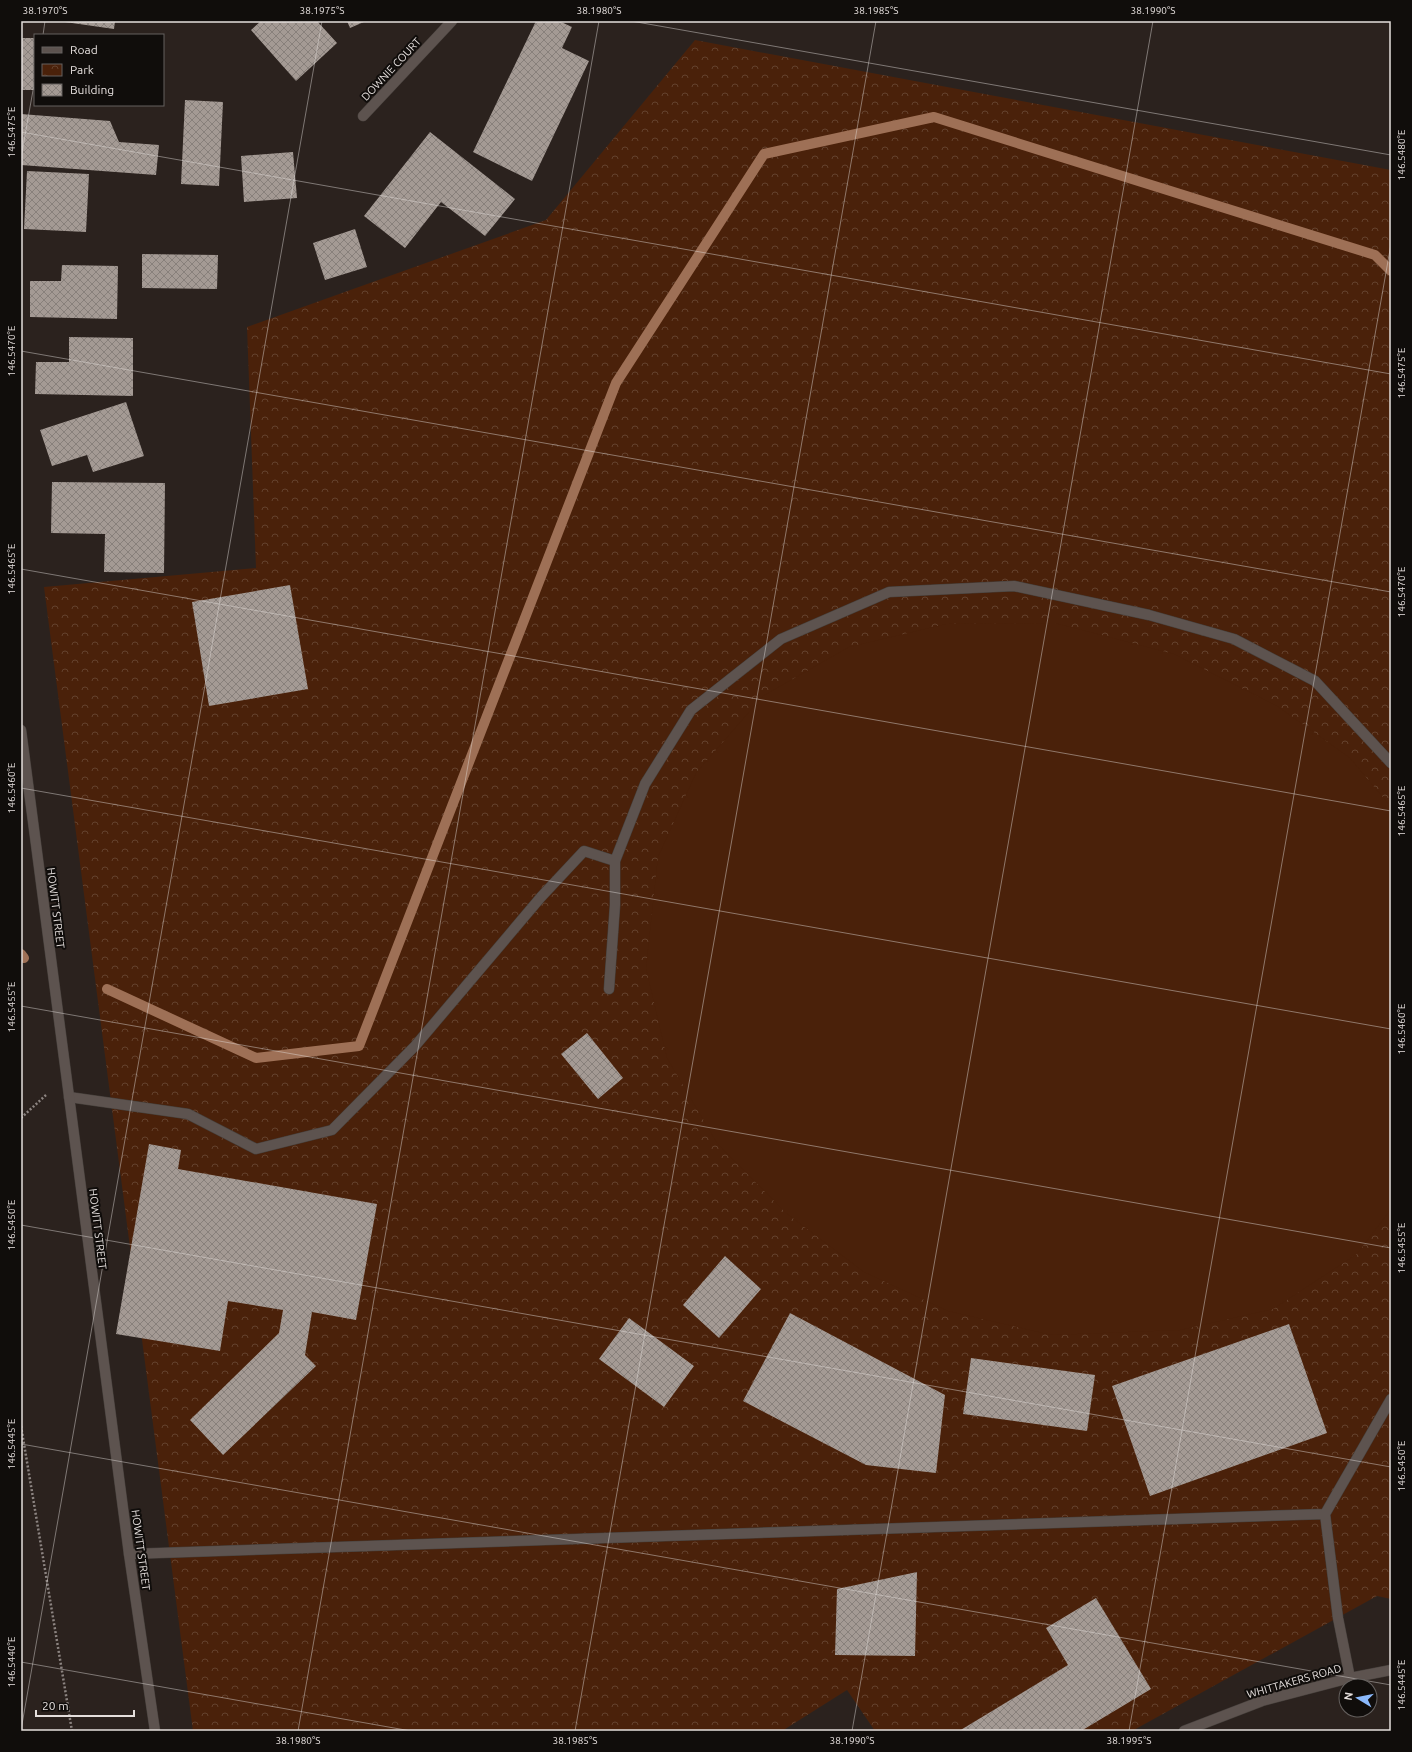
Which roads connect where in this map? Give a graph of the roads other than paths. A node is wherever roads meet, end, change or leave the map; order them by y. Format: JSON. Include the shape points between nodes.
{"nodes":[{"id":1,"x":452,"y":21,"type":"edge"},
{"id":2,"x":363,"y":116,"type":"dead end"},
{"id":3,"x":21,"y":730,"type":"edge"},
{"id":4,"x":1391,"y":763,"type":"edge"},
{"id":5,"x":615,"y":861,"type":"junction"},
{"id":6,"x":609,"y":989,"type":"dead end"},
{"id":7,"x":69,"y":1097,"type":"junction"},
{"id":8,"x":1391,"y":1399,"type":"edge"},
{"id":9,"x":1325,"y":1514,"type":"junction"},
{"id":10,"x":129,"y":1554,"type":"junction"},
{"id":11,"x":1391,"y":1670,"type":"edge"},
{"id":12,"x":1350,"y":1678,"type":"joint"},
{"id":13,"x":1338,"y":1681,"type":"edge"},
{"id":14,"x":155,"y":1731,"type":"edge"},
{"id":15,"x":1184,"y":1731,"type":"edge"}],
"edges":[{"from":1,"to":2,"type":"street","name":"DOWNIE COURT"},
{"from":3,"to":7,"type":"street","name":"HOWITT STREET"},
{"from":4,"to":5,"type":"street","via":[[1315,682],[1234,639],[1149,615],[1014,586],[889,592],[781,639],[691,710],[645,784]]},
{"from":5,"to":6,"type":"street","via":[[615,905]]},
{"from":5,"to":7,"type":"street","via":[[584,851],[541,897],[415,1046],[332,1130],[256,1149],[188,1114]]},
{"from":7,"to":10,"type":"street","name":"HOWITT STREET"},
{"from":8,"to":9,"type":"street"},
{"from":9,"to":10,"type":"street"},
{"from":9,"to":12,"type":"street","via":[[1338,1618]]},
{"from":10,"to":14,"type":"street","name":"HOWITT STREET"},
{"from":11,"to":12,"type":"street","name":"WHITTAKERS ROAD"},
{"from":13,"to":15,"type":"street","name":"WHITTAKERS ROAD","via":[[1262,1701]]}]}
